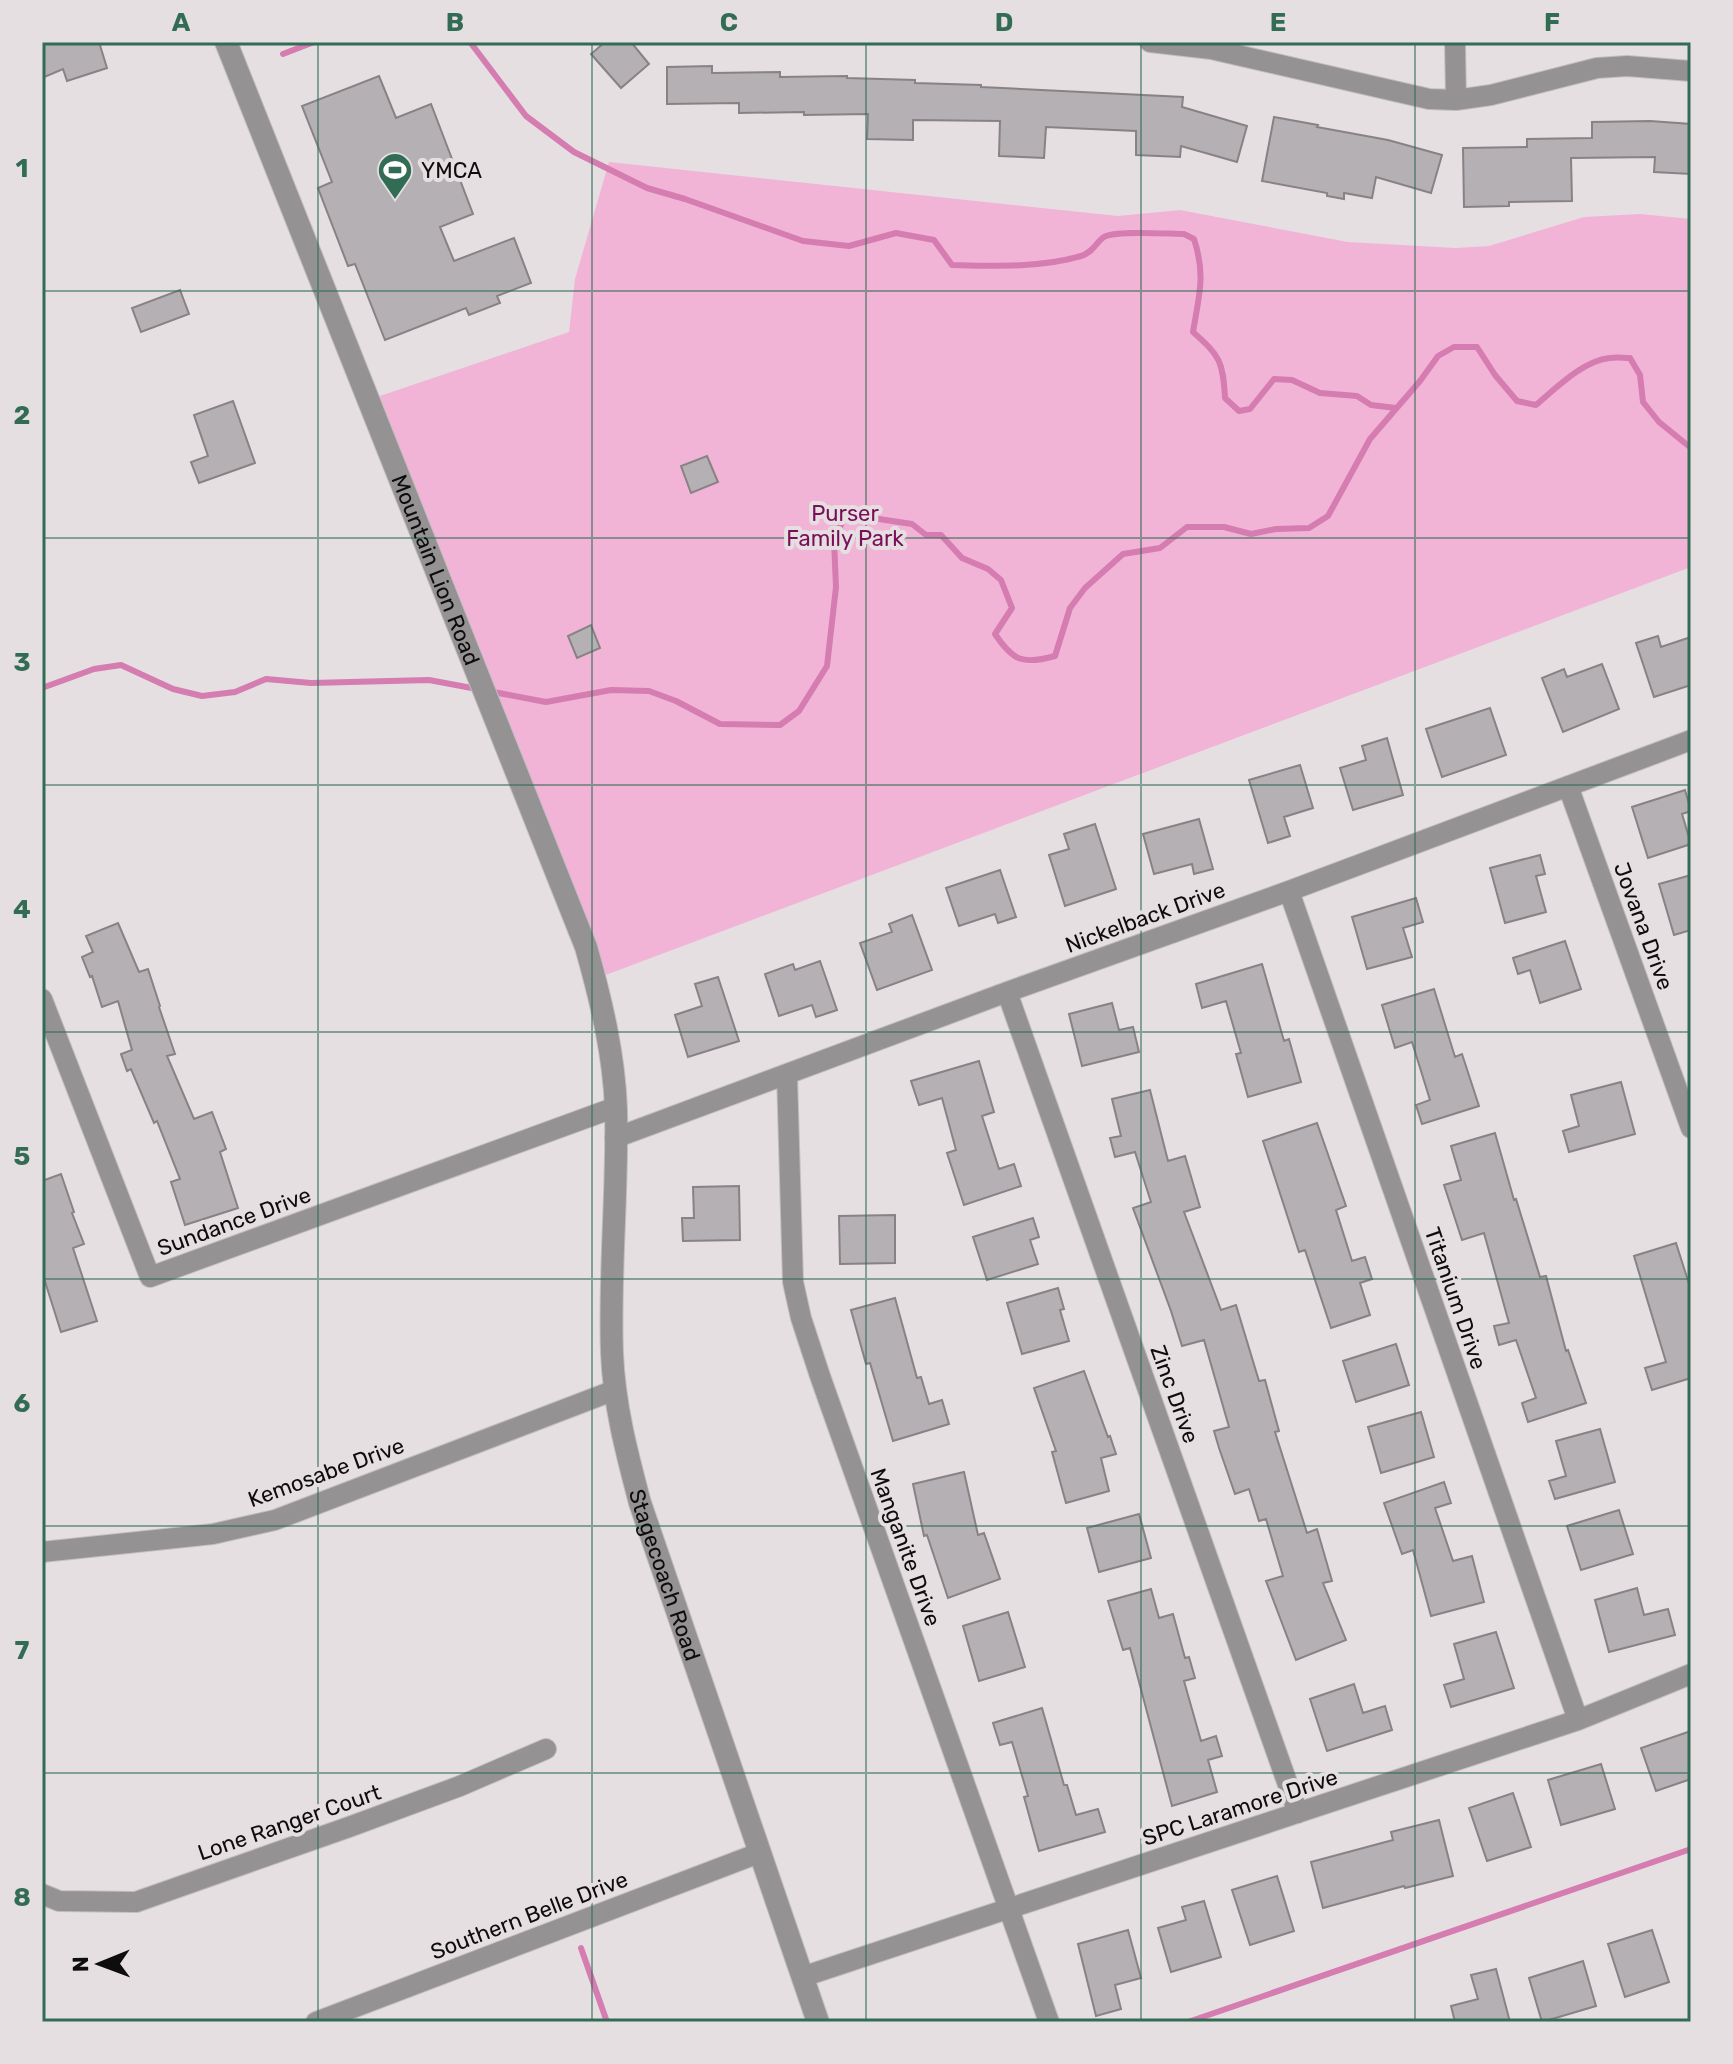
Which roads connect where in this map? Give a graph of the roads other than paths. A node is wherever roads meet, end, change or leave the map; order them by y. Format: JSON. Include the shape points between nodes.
{"nodes":[{"id":1,"x":226,"y":42,"type":"edge"},
{"id":2,"x":1150,"y":42,"type":"edge"},
{"id":3,"x":1455,"y":42,"type":"edge"},
{"id":4,"x":1691,"y":71,"type":"edge"},
{"id":5,"x":1456,"y":100,"type":"junction"},
{"id":6,"x":1691,"y":740,"type":"edge"},
{"id":7,"x":1568,"y":786,"type":"junction"},
{"id":8,"x":1289,"y":891,"type":"junction"},
{"id":9,"x":1007,"y":992,"type":"junction"},
{"id":10,"x":42,"y":999,"type":"edge"},
{"id":11,"x":787,"y":1075,"type":"junction"},
{"id":12,"x":616,"y":1107,"type":"junction"},
{"id":13,"x":1691,"y":1128,"type":"edge"},
{"id":14,"x":615,"y":1138,"type":"junction"},
{"id":15,"x":615,"y":1390,"type":"junction"},
{"id":16,"x":42,"y":1552,"type":"edge"},
{"id":17,"x":1691,"y":1674,"type":"edge"},
{"id":18,"x":1578,"y":1720,"type":"junction"},
{"id":19,"x":546,"y":1749,"type":"dead end"},
{"id":20,"x":1298,"y":1813,"type":"junction"},
{"id":21,"x":759,"y":1853,"type":"junction"},
{"id":22,"x":42,"y":1894,"type":"edge"},
{"id":23,"x":1010,"y":1909,"type":"junction"},
{"id":24,"x":802,"y":1977,"type":"junction"},
{"id":25,"x":316,"y":2022,"type":"edge"},
{"id":26,"x":818,"y":2022,"type":"edge"},
{"id":27,"x":1049,"y":2022,"type":"edge"}],
"edges":[{"from":1,"to":12,"type":"street","name":"Mountain Lion Road","via":[[586,947],[602,1000]]},
{"from":2,"to":5,"type":"street","via":[[1211,49],[1429,99]]},
{"from":3,"to":5,"type":"street"},
{"from":4,"to":5,"type":"street","via":[[1597,68]]},
{"from":6,"to":7,"type":"street","name":"Nickelback Drive"},
{"from":7,"to":8,"type":"street","name":"Nickelback Drive"},
{"from":7,"to":13,"type":"street","name":"Jovana Drive"},
{"from":8,"to":9,"type":"street","name":"Nickelback Drive"},
{"from":8,"to":18,"type":"street","name":"Titanium Drive"},
{"from":9,"to":11,"type":"street","name":"Nickelback Drive"},
{"from":9,"to":20,"type":"street","name":"Zinc Drive"},
{"from":10,"to":12,"type":"street","name":"Sundance Drive","via":[[150,1277]]},
{"from":11,"to":14,"type":"street","name":"Nickelback Drive"},
{"from":11,"to":23,"type":"street","name":"Manganite Drive","via":[[793,1282],[801,1318]]},
{"from":12,"to":14,"type":"street","name":"Stagecoach Road"},
{"from":14,"to":15,"type":"street","name":"Stagecoach Road"},
{"from":15,"to":16,"type":"street","name":"Kemosabe Drive","via":[[275,1520],[213,1534]]},
{"from":15,"to":21,"type":"street","name":"Stagecoach Road","via":[[640,1503]]},
{"from":17,"to":18,"type":"street","name":"SPC Laramore Drive"},
{"from":18,"to":20,"type":"street","name":"SPC Laramore Drive"},
{"from":19,"to":22,"type":"street","name":"Lone Ranger Court","via":[[391,1812],[136,1902],[59,1901]]},
{"from":20,"to":23,"type":"street","name":"SPC Laramore Drive"},
{"from":21,"to":24,"type":"street","name":"Stagecoach Road"},
{"from":21,"to":25,"type":"street","name":"Southern Belle Drive"},
{"from":23,"to":24,"type":"street","name":"SPC Laramore Drive"},
{"from":23,"to":27,"type":"street","name":"Manganite Drive"},
{"from":24,"to":26,"type":"street","name":"Stagecoach Road"}]}
